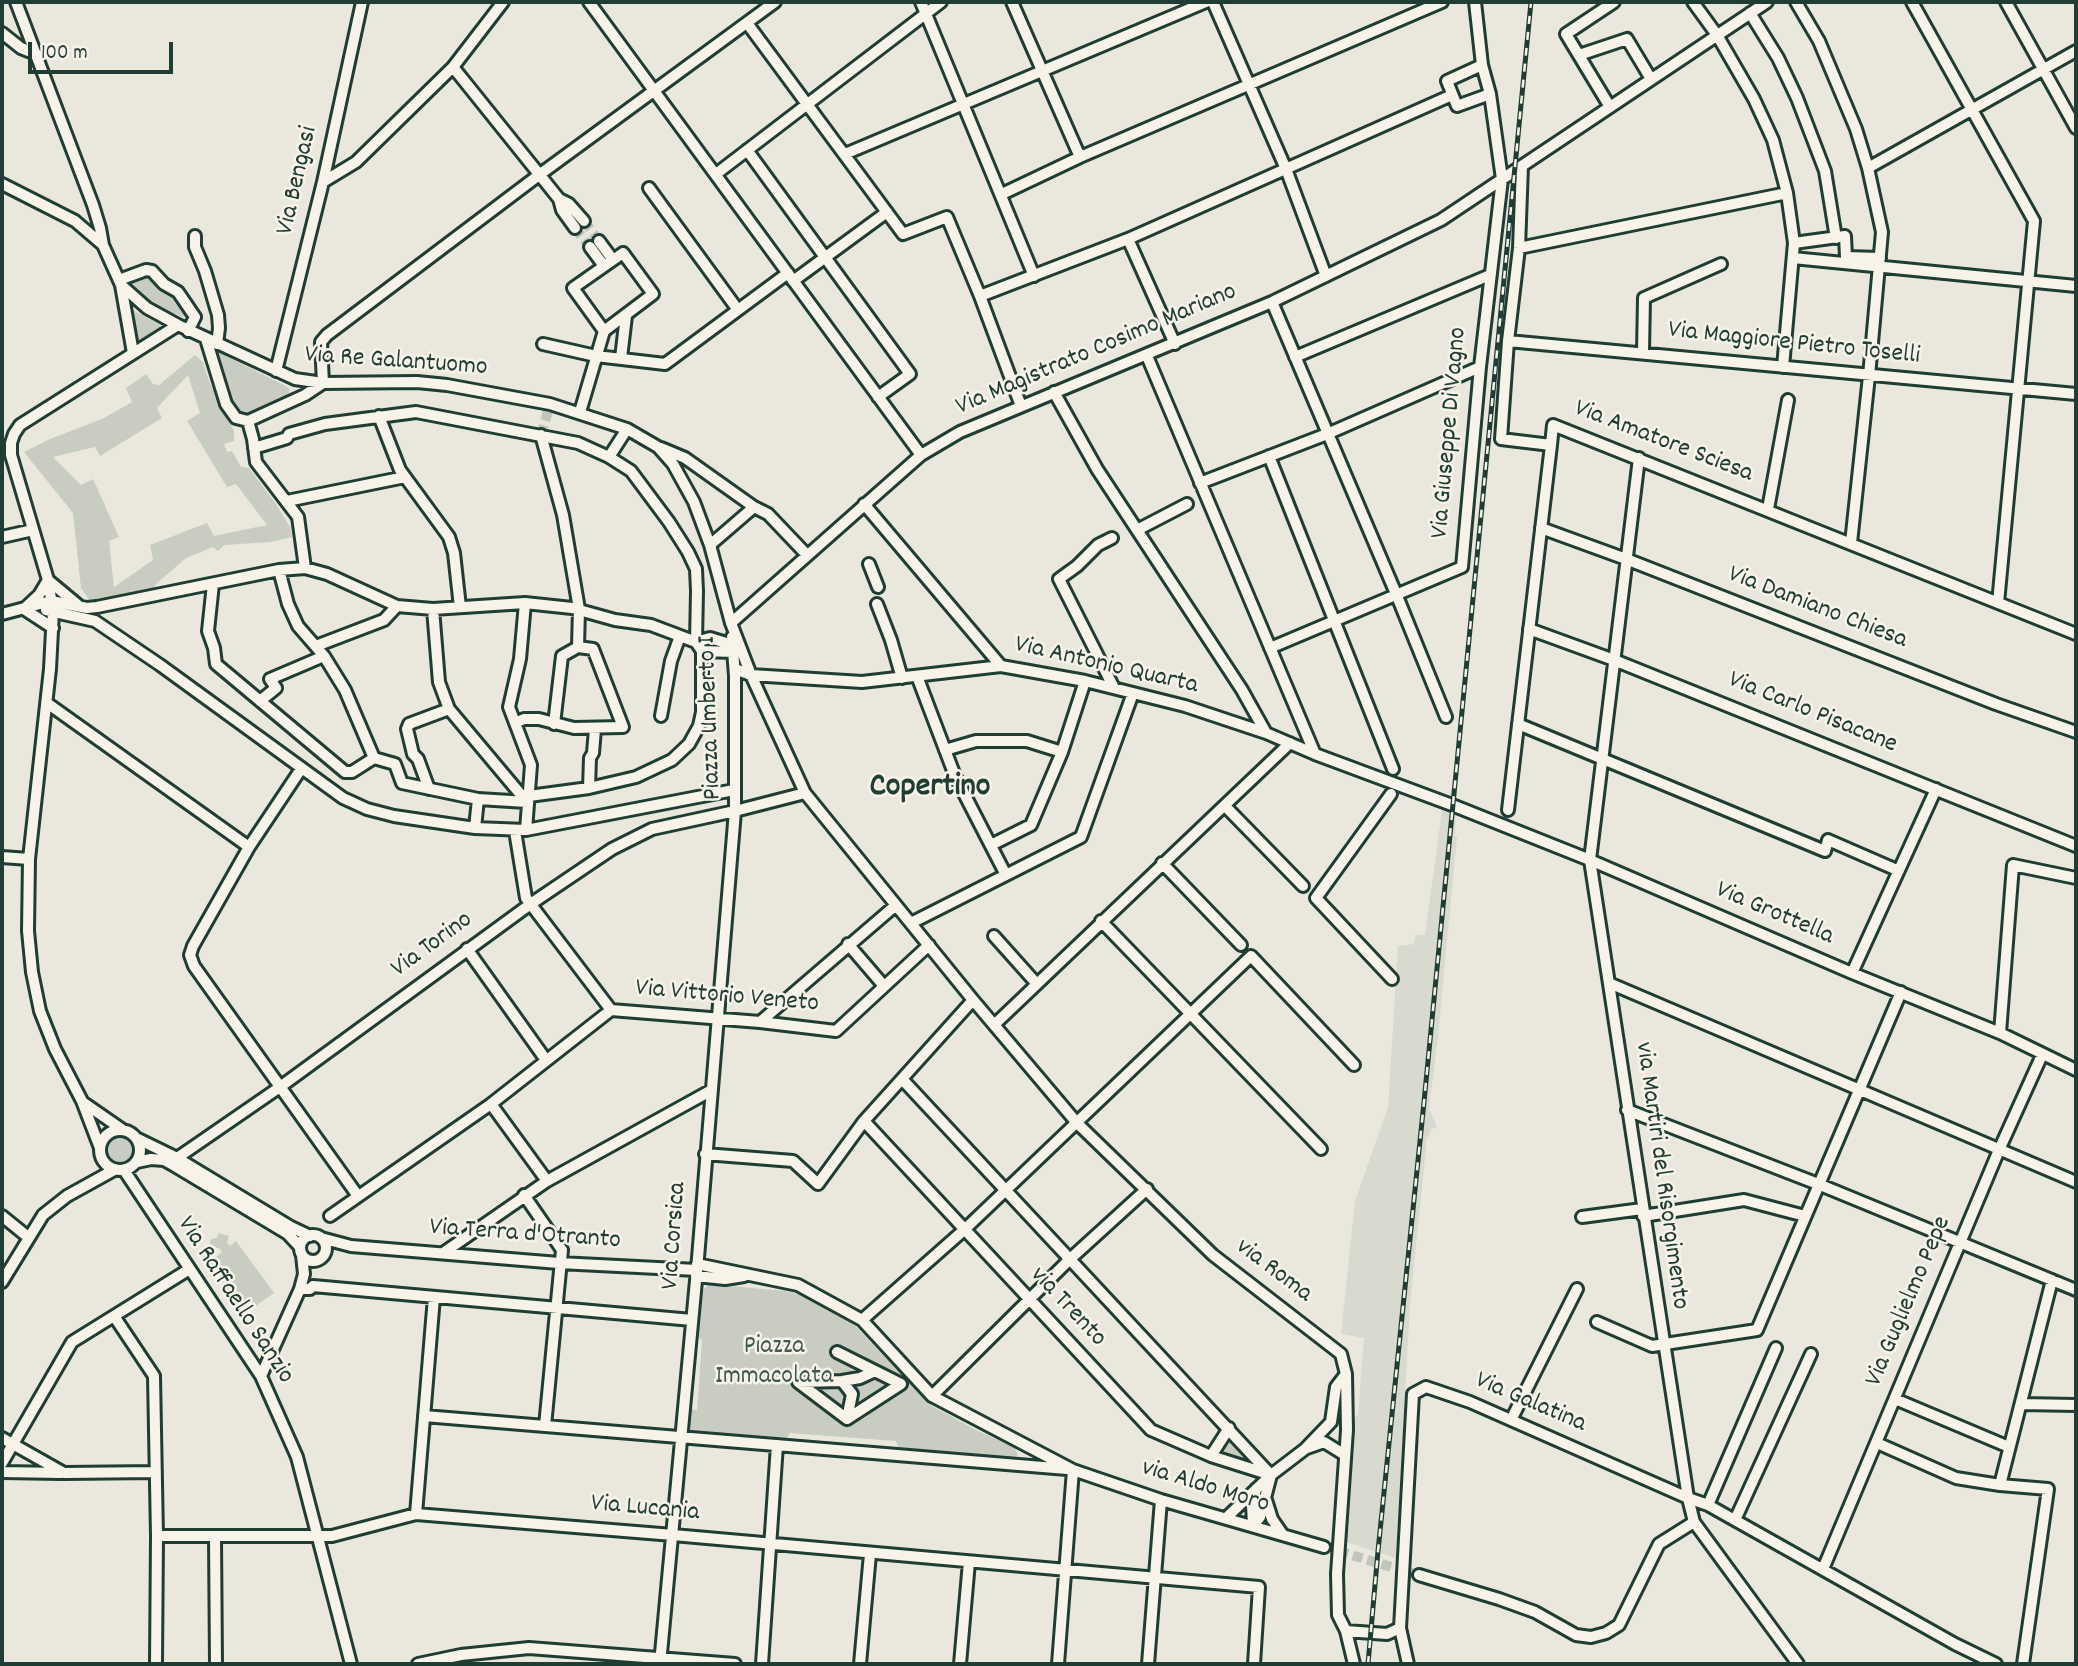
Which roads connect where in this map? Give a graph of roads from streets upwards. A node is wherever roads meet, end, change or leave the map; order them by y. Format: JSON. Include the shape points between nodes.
{"nodes":[{"id":1,"x":16,"y":2,"type":"edge"},
{"id":2,"x":362,"y":2,"type":"edge"},
{"id":3,"x":503,"y":2,"type":"edge"},
{"id":4,"x":589,"y":2,"type":"edge"},
{"id":5,"x":775,"y":2,"type":"edge"},
{"id":6,"x":921,"y":2,"type":"edge"},
{"id":7,"x":941,"y":2,"type":"edge"},
{"id":8,"x":1012,"y":2,"type":"edge"},
{"id":9,"x":1206,"y":2,"type":"edge"},
{"id":10,"x":1213,"y":2,"type":"edge"},
{"id":11,"x":1443,"y":2,"type":"edge"},
{"id":12,"x":1475,"y":2,"type":"edge"},
{"id":13,"x":1614,"y":2,"type":"edge"},
{"id":14,"x":1693,"y":2,"type":"edge"},
{"id":15,"x":1767,"y":2,"type":"edge"},
{"id":16,"x":1796,"y":2,"type":"edge"},
{"id":17,"x":1912,"y":2,"type":"edge"},
{"id":18,"x":2006,"y":2,"type":"edge"},
{"id":19,"x":1750,"y":13,"type":"junction"},
{"id":20,"x":926,"y":14,"type":"junction"},
{"id":21,"x":747,"y":23,"type":"junction"},
{"id":22,"x":2,"y":33,"type":"edge"},
{"id":23,"x":1717,"y":35,"type":"junction"},
{"id":24,"x":2076,"y":51,"type":"edge"},
{"id":25,"x":36,"y":54,"type":"junction"},
{"id":26,"x":1578,"y":55,"type":"junction"},
{"id":27,"x":1482,"y":65,"type":"junction"},
{"id":28,"x":453,"y":67,"type":"junction"},
{"id":29,"x":1040,"y":70,"type":"junction"},
{"id":30,"x":2043,"y":70,"type":"junction"},
{"id":31,"x":1651,"y":79,"type":"junction"},
{"id":32,"x":1249,"y":86,"type":"junction"},
{"id":33,"x":654,"y":90,"type":"junction"},
{"id":34,"x":1490,"y":94,"type":"junction"},
{"id":35,"x":1452,"y":95,"type":"junction"},
{"id":36,"x":806,"y":104,"type":"junction"},
{"id":37,"x":962,"y":104,"type":"junction"},
{"id":38,"x":1610,"y":107,"type":"junction"},
{"id":39,"x":1973,"y":108,"type":"junction"},
{"id":40,"x":2076,"y":128,"type":"edge"},
{"id":41,"x":747,"y":150,"type":"junction"},
{"id":42,"x":845,"y":154,"type":"junction"},
{"id":43,"x":1080,"y":157,"type":"junction"},
{"id":44,"x":1868,"y":168,"type":"junction"},
{"id":45,"x":1286,"y":169,"type":"junction"},
{"id":46,"x":1518,"y":169,"type":"junction"},
{"id":47,"x":716,"y":174,"type":"junction"},
{"id":48,"x":538,"y":175,"type":"junction"},
{"id":49,"x":1502,"y":179,"type":"junction"},
{"id":50,"x":323,"y":182,"type":"junction"},
{"id":51,"x":2,"y":184,"type":"edge"},
{"id":52,"x":649,"y":188,"type":"dead end"},
{"id":53,"x":1787,"y":193,"type":"junction"},
{"id":54,"x":1002,"y":194,"type":"junction"},
{"id":55,"x":887,"y":212,"type":"junction"},
{"id":56,"x":580,"y":224,"type":"tunnel mouth"},
{"id":57,"x":195,"y":236,"type":"dead end"},
{"id":58,"x":1836,"y":238,"type":"junction"},
{"id":59,"x":1128,"y":239,"type":"junction"},
{"id":60,"x":1794,"y":243,"type":"junction"},
{"id":61,"x":595,"y":244,"type":"tunnel mouth"},
{"id":62,"x":103,"y":245,"type":"junction"},
{"id":63,"x":1519,"y":248,"type":"junction"},
{"id":64,"x":825,"y":257,"type":"junction"},
{"id":65,"x":1793,"y":258,"type":"junction"},
{"id":66,"x":1879,"y":262,"type":"junction"},
{"id":67,"x":608,"y":263,"type":"junction"},
{"id":68,"x":1721,"y":264,"type":"dead end"},
{"id":69,"x":1490,"y":275,"type":"junction"},
{"id":70,"x":1034,"y":276,"type":"junction"},
{"id":71,"x":1326,"y":276,"type":"junction"},
{"id":72,"x":790,"y":277,"type":"junction"},
{"id":73,"x":2028,"y":281,"type":"junction"},
{"id":74,"x":120,"y":282,"type":"junction"},
{"id":75,"x":2076,"y":286,"type":"edge"},
{"id":76,"x":980,"y":296,"type":"junction"},
{"id":77,"x":1272,"y":302,"type":"junction"},
{"id":78,"x":738,"y":310,"type":"junction"},
{"id":79,"x":626,"y":316,"type":"junction"},
{"id":80,"x":183,"y":328,"type":"junction"},
{"id":81,"x":604,"y":331,"type":"junction"},
{"id":82,"x":211,"y":341,"type":"junction"},
{"id":83,"x":1508,"y":341,"type":"junction"},
{"id":84,"x":544,"y":344,"type":"dead end"},
{"id":85,"x":1175,"y":344,"type":"junction"},
{"id":86,"x":1643,"y":352,"type":"junction"},
{"id":87,"x":133,"y":354,"type":"junction"},
{"id":88,"x":596,"y":356,"type":"junction"},
{"id":89,"x":1147,"y":356,"type":"junction"},
{"id":90,"x":1295,"y":356,"type":"junction"},
{"id":91,"x":621,"y":358,"type":"junction"},
{"id":92,"x":1480,"y":367,"type":"junction"},
{"id":93,"x":1783,"y":367,"type":"junction"},
{"id":94,"x":276,"y":371,"type":"junction"},
{"id":95,"x":1869,"y":376,"type":"junction"},
{"id":96,"x":302,"y":380,"type":"junction"},
{"id":97,"x":323,"y":383,"type":"junction"},
{"id":98,"x":2019,"y":389,"type":"junction"},
{"id":99,"x":1054,"y":392,"type":"junction"},
{"id":100,"x":2076,"y":394,"type":"edge"},
{"id":101,"x":305,"y":395,"type":"junction"},
{"id":102,"x":878,"y":397,"type":"junction"},
{"id":103,"x":1788,"y":400,"type":"dead end"},
{"id":104,"x":1021,"y":406,"type":"junction"},
{"id":105,"x":580,"y":412,"type":"junction"},
{"id":106,"x":379,"y":416,"type":"junction"},
{"id":107,"x":248,"y":421,"type":"junction"},
{"id":108,"x":626,"y":429,"type":"junction"},
{"id":109,"x":1327,"y":434,"type":"junction"},
{"id":110,"x":541,"y":435,"type":"junction"},
{"id":111,"x":1551,"y":445,"type":"junction"},
{"id":112,"x":658,"y":447,"type":"junction"},
{"id":113,"x":254,"y":448,"type":"junction"},
{"id":114,"x":921,"y":455,"type":"junction"},
{"id":115,"x":1269,"y":456,"type":"junction"},
{"id":116,"x":609,"y":457,"type":"junction"},
{"id":117,"x":1639,"y":458,"type":"junction"},
{"id":118,"x":706,"y":473,"type":"junction"},
{"id":119,"x":405,"y":477,"type":"junction"},
{"id":120,"x":1200,"y":483,"type":"junction"},
{"id":121,"x":685,"y":485,"type":"junction"},
{"id":122,"x":287,"y":501,"type":"junction"},
{"id":123,"x":1187,"y":503,"type":"dead end"},
{"id":124,"x":864,"y":504,"type":"junction"},
{"id":125,"x":754,"y":507,"type":"junction"},
{"id":126,"x":1768,"y":509,"type":"junction"},
{"id":127,"x":1541,"y":528,"type":"junction"},
{"id":128,"x":33,"y":530,"type":"junction"},
{"id":129,"x":1137,"y":530,"type":"junction"},
{"id":130,"x":2,"y":537,"type":"edge"},
{"id":131,"x":1112,"y":538,"type":"dead end"},
{"id":132,"x":1851,"y":543,"type":"junction"},
{"id":133,"x":710,"y":545,"type":"junction"},
{"id":134,"x":807,"y":555,"type":"junction"},
{"id":135,"x":1626,"y":559,"type":"junction"},
{"id":136,"x":869,"y":564,"type":"dead end"},
{"id":137,"x":305,"y":568,"type":"junction"},
{"id":138,"x":279,"y":569,"type":"junction"},
{"id":139,"x":48,"y":580,"type":"junction"},
{"id":140,"x":213,"y":584,"type":"junction"},
{"id":141,"x":878,"y":587,"type":"dead end"},
{"id":142,"x":1398,"y":596,"type":"junction"},
{"id":143,"x":525,"y":603,"type":"junction"},
{"id":144,"x":1998,"y":603,"type":"junction"},
{"id":145,"x":877,"y":604,"type":"dead end"},
{"id":146,"x":79,"y":605,"type":"junction"},
{"id":147,"x":52,"y":606,"type":"junction"},
{"id":148,"x":397,"y":606,"type":"junction"},
{"id":149,"x":460,"y":607,"type":"junction"},
{"id":150,"x":24,"y":609,"type":"junction"},
{"id":151,"x":433,"y":609,"type":"junction"},
{"id":152,"x":579,"y":609,"type":"junction"},
{"id":153,"x":2,"y":614,"type":"edge"},
{"id":154,"x":1333,"y":622,"type":"junction"},
{"id":155,"x":731,"y":623,"type":"junction"},
{"id":156,"x":53,"y":628,"type":"junction"},
{"id":157,"x":1529,"y":629,"type":"junction"},
{"id":158,"x":2076,"y":634,"type":"edge"},
{"id":159,"x":680,"y":636,"type":"junction"},
{"id":160,"x":316,"y":646,"type":"junction"},
{"id":161,"x":578,"y":646,"type":"junction"},
{"id":162,"x":699,"y":646,"type":"junction"},
{"id":163,"x":736,"y":648,"type":"junction"},
{"id":164,"x":1270,"y":648,"type":"junction"},
{"id":165,"x":324,"y":656,"type":"junction"},
{"id":166,"x":1614,"y":660,"type":"junction"},
{"id":167,"x":1001,"y":666,"type":"junction"},
{"id":168,"x":735,"y":669,"type":"junction"},
{"id":169,"x":917,"y":676,"type":"junction"},
{"id":170,"x":752,"y":678,"type":"junction"},
{"id":171,"x":902,"y":678,"type":"junction"},
{"id":172,"x":1085,"y":681,"type":"junction"},
{"id":173,"x":735,"y":683,"type":"junction"},
{"id":174,"x":1114,"y":688,"type":"junction"},
{"id":175,"x":1133,"y":693,"type":"junction"},
{"id":176,"x":260,"y":701,"type":"junction"},
{"id":177,"x":47,"y":703,"type":"junction"},
{"id":178,"x":449,"y":709,"type":"junction"},
{"id":179,"x":661,"y":716,"type":"dead end"},
{"id":180,"x":1446,"y":717,"type":"dead end"},
{"id":181,"x":513,"y":719,"type":"junction"},
{"id":182,"x":554,"y":724,"type":"junction"},
{"id":183,"x":1518,"y":724,"type":"junction"},
{"id":184,"x":595,"y":729,"type":"junction"},
{"id":185,"x":2076,"y":732,"type":"edge"},
{"id":186,"x":1266,"y":733,"type":"junction"},
{"id":187,"x":1290,"y":744,"type":"junction"},
{"id":188,"x":945,"y":750,"type":"junction"},
{"id":189,"x":1062,"y":752,"type":"junction"},
{"id":190,"x":1315,"y":754,"type":"junction"},
{"id":191,"x":374,"y":758,"type":"junction"},
{"id":192,"x":1602,"y":758,"type":"junction"},
{"id":193,"x":418,"y":759,"type":"junction"},
{"id":194,"x":395,"y":764,"type":"junction"},
{"id":195,"x":302,"y":769,"type":"junction"},
{"id":196,"x":1393,"y":769,"type":"dead end"},
{"id":197,"x":589,"y":788,"type":"junction"},
{"id":198,"x":429,"y":789,"type":"junction"},
{"id":199,"x":1936,"y":789,"type":"junction"},
{"id":200,"x":734,"y":790,"type":"junction"},
{"id":201,"x":804,"y":793,"type":"junction"},
{"id":202,"x":1391,"y":794,"type":"dead end"},
{"id":203,"x":478,"y":799,"type":"junction"},
{"id":204,"x":528,"y":799,"type":"junction"},
{"id":205,"x":1452,"y":805,"type":"joint"},
{"id":206,"x":1225,"y":806,"type":"junction"},
{"id":207,"x":648,"y":808,"type":"junction"},
{"id":208,"x":1508,"y":810,"type":"dead end"},
{"id":209,"x":735,"y":811,"type":"junction"},
{"id":210,"x":475,"y":828,"type":"junction"},
{"id":211,"x":652,"y":829,"type":"junction"},
{"id":212,"x":521,"y":830,"type":"junction"},
{"id":213,"x":991,"y":845,"type":"junction"},
{"id":214,"x":2076,"y":846,"type":"edge"},
{"id":215,"x":249,"y":847,"type":"junction"},
{"id":216,"x":2,"y":857,"type":"edge"},
{"id":217,"x":29,"y":859,"type":"junction"},
{"id":218,"x":1590,"y":860,"type":"junction"},
{"id":219,"x":1162,"y":863,"type":"junction"},
{"id":220,"x":1898,"y":870,"type":"junction"},
{"id":221,"x":1006,"y":875,"type":"junction"},
{"id":222,"x":2076,"y":878,"type":"edge"},
{"id":223,"x":1303,"y":886,"type":"dead end"},
{"id":224,"x":532,"y":903,"type":"junction"},
{"id":225,"x":896,"y":905,"type":"junction"},
{"id":226,"x":1101,"y":921,"type":"junction"},
{"id":227,"x":911,"y":923,"type":"junction"},
{"id":228,"x":994,"y":936,"type":"dead end"},
{"id":229,"x":848,"y":944,"type":"junction"},
{"id":230,"x":1241,"y":944,"type":"dead end"},
{"id":231,"x":929,"y":945,"type":"junction"},
{"id":232,"x":467,"y":949,"type":"junction"},
{"id":233,"x":1852,"y":973,"type":"junction"},
{"id":234,"x":1392,"y":979,"type":"dead end"},
{"id":235,"x":1609,"y":983,"type":"junction"},
{"id":236,"x":1036,"y":984,"type":"junction"},
{"id":237,"x":884,"y":986,"type":"junction"},
{"id":238,"x":1901,"y":992,"type":"junction"},
{"id":239,"x":972,"y":1000,"type":"junction"},
{"id":240,"x":611,"y":1010,"type":"junction"},
{"id":241,"x":1190,"y":1014,"type":"junction"},
{"id":242,"x":718,"y":1019,"type":"junction"},
{"id":243,"x":760,"y":1021,"type":"junction"},
{"id":244,"x":993,"y":1025,"type":"junction"},
{"id":245,"x":2000,"y":1034,"type":"junction"},
{"id":246,"x":2042,"y":1055,"type":"junction"},
{"id":247,"x":546,"y":1060,"type":"junction"},
{"id":248,"x":1354,"y":1065,"type":"dead end"},
{"id":249,"x":2076,"y":1070,"type":"edge"},
{"id":250,"x":902,"y":1079,"type":"junction"},
{"id":251,"x":280,"y":1087,"type":"junction"},
{"id":252,"x":1859,"y":1088,"type":"junction"},
{"id":253,"x":710,"y":1091,"type":"junction"},
{"id":254,"x":82,"y":1101,"type":"junction"},
{"id":255,"x":491,"y":1104,"type":"junction"},
{"id":256,"x":1627,"y":1110,"type":"junction"},
{"id":257,"x":864,"y":1121,"type":"junction"},
{"id":258,"x":1077,"y":1123,"type":"junction"},
{"id":259,"x":123,"y":1130,"type":"junction"},
{"id":260,"x":138,"y":1139,"type":"junction"},
{"id":261,"x":1321,"y":1149,"type":"dead end"},
{"id":262,"x":1999,"y":1150,"type":"junction"},
{"id":263,"x":101,"y":1153,"type":"junction"},
{"id":264,"x":705,"y":1154,"type":"junction"},
{"id":265,"x":177,"y":1158,"type":"junction"},
{"id":266,"x":137,"y":1162,"type":"junction"},
{"id":267,"x":119,"y":1170,"type":"junction"},
{"id":268,"x":547,"y":1181,"type":"junction"},
{"id":269,"x":2076,"y":1182,"type":"edge"},
{"id":270,"x":87,"y":1184,"type":"junction"},
{"id":271,"x":1818,"y":1184,"type":"junction"},
{"id":272,"x":1147,"y":1189,"type":"junction"},
{"id":273,"x":1005,"y":1191,"type":"junction"},
{"id":274,"x":524,"y":1195,"type":"junction"},
{"id":275,"x":358,"y":1196,"type":"junction"},
{"id":276,"x":1642,"y":1212,"type":"junction"},
{"id":277,"x":2,"y":1216,"type":"edge"},
{"id":278,"x":330,"y":1216,"type":"dead end"},
{"id":279,"x":1805,"y":1216,"type":"junction"},
{"id":280,"x":1582,"y":1217,"type":"dead end"},
{"id":281,"x":964,"y":1230,"type":"junction"},
{"id":282,"x":28,"y":1237,"type":"junction"},
{"id":283,"x":316,"y":1237,"type":"junction"},
{"id":284,"x":1960,"y":1242,"type":"junction"},
{"id":285,"x":351,"y":1245,"type":"junction"},
{"id":286,"x":301,"y":1251,"type":"junction"},
{"id":287,"x":443,"y":1253,"type":"junction"},
{"id":288,"x":321,"y":1257,"type":"junction"},
{"id":289,"x":1069,"y":1260,"type":"junction"},
{"id":290,"x":559,"y":1263,"type":"junction"},
{"id":291,"x":188,"y":1270,"type":"junction"},
{"id":292,"x":697,"y":1270,"type":"junction"},
{"id":293,"x":304,"y":1274,"type":"junction"},
{"id":294,"x":2052,"y":1280,"type":"junction"},
{"id":295,"x":2,"y":1282,"type":"edge"},
{"id":296,"x":300,"y":1289,"type":"junction"},
{"id":297,"x":1577,"y":1289,"type":"dead end"},
{"id":298,"x":2076,"y":1290,"type":"edge"},
{"id":299,"x":434,"y":1297,"type":"junction"},
{"id":300,"x":1028,"y":1300,"type":"junction"},
{"id":301,"x":556,"y":1308,"type":"junction"},
{"id":302,"x":114,"y":1315,"type":"junction"},
{"id":303,"x":692,"y":1320,"type":"junction"},
{"id":304,"x":862,"y":1320,"type":"junction"},
{"id":305,"x":1597,"y":1322,"type":"dead end"},
{"id":306,"x":1663,"y":1345,"type":"junction"},
{"id":307,"x":1776,"y":1348,"type":"dead end"},
{"id":308,"x":837,"y":1352,"type":"dead end"},
{"id":309,"x":1811,"y":1354,"type":"dead end"},
{"id":310,"x":875,"y":1371,"type":"junction"},
{"id":311,"x":1346,"y":1374,"type":"junction"},
{"id":312,"x":261,"y":1376,"type":"junction"},
{"id":313,"x":842,"y":1381,"type":"junction"},
{"id":314,"x":932,"y":1396,"type":"junction"},
{"id":315,"x":1895,"y":1399,"type":"junction"},
{"id":316,"x":2021,"y":1404,"type":"junction"},
{"id":317,"x":2076,"y":1405,"type":"edge"},
{"id":318,"x":424,"y":1416,"type":"junction"},
{"id":319,"x":846,"y":1419,"type":"junction"},
{"id":320,"x":1511,"y":1420,"type":"junction"},
{"id":321,"x":1331,"y":1422,"type":"junction"},
{"id":322,"x":545,"y":1426,"type":"junction"},
{"id":323,"x":1229,"y":1428,"type":"junction"},
{"id":324,"x":1347,"y":1430,"type":"junction"},
{"id":325,"x":2,"y":1438,"type":"edge"},
{"id":326,"x":682,"y":1438,"type":"junction"},
{"id":327,"x":1324,"y":1442,"type":"junction"},
{"id":328,"x":1877,"y":1443,"type":"junction"},
{"id":329,"x":13,"y":1444,"type":"junction"},
{"id":330,"x":777,"y":1445,"type":"junction"},
{"id":331,"x":2010,"y":1447,"type":"junction"},
{"id":332,"x":1304,"y":1449,"type":"junction"},
{"id":333,"x":1345,"y":1455,"type":"junction"},
{"id":334,"x":1211,"y":1457,"type":"junction"},
{"id":335,"x":2,"y":1463,"type":"edge"},
{"id":336,"x":1073,"y":1470,"type":"junction"},
{"id":337,"x":2,"y":1472,"type":"edge"},
{"id":338,"x":156,"y":1472,"type":"junction"},
{"id":339,"x":64,"y":1473,"type":"junction"},
{"id":340,"x":1271,"y":1475,"type":"junction"},
{"id":341,"x":2000,"y":1486,"type":"junction"},
{"id":342,"x":1256,"y":1489,"type":"junction"},
{"id":343,"x":1265,"y":1498,"type":"junction"},
{"id":344,"x":1688,"y":1498,"type":"junction"},
{"id":345,"x":1161,"y":1500,"type":"junction"},
{"id":346,"x":1708,"y":1505,"type":"junction"},
{"id":347,"x":416,"y":1514,"type":"junction"},
{"id":348,"x":1226,"y":1518,"type":"junction"},
{"id":349,"x":1735,"y":1520,"type":"junction"},
{"id":350,"x":1694,"y":1522,"type":"junction"},
{"id":351,"x":1253,"y":1526,"type":"junction"},
{"id":352,"x":673,"y":1535,"type":"junction"},
{"id":353,"x":1283,"y":1535,"type":"junction"},
{"id":354,"x":157,"y":1536,"type":"junction"},
{"id":355,"x":215,"y":1537,"type":"junction"},
{"id":356,"x":319,"y":1537,"type":"junction"},
{"id":357,"x":770,"y":1543,"type":"junction"},
{"id":358,"x":1324,"y":1547,"type":"tunnel mouth"},
{"id":359,"x":870,"y":1554,"type":"junction"},
{"id":360,"x":969,"y":1562,"type":"junction"},
{"id":361,"x":1823,"y":1569,"type":"junction"},
{"id":362,"x":1066,"y":1570,"type":"junction"},
{"id":363,"x":1419,"y":1575,"type":"tunnel mouth"},
{"id":364,"x":1156,"y":1577,"type":"junction"},
{"id":365,"x":1400,"y":1628,"type":"junction"},
{"id":366,"x":1346,"y":1631,"type":"junction"},
{"id":367,"x":660,"y":1661,"type":"edge"},
{"id":368,"x":156,"y":1664,"type":"edge"},
{"id":369,"x":216,"y":1664,"type":"edge"},
{"id":370,"x":351,"y":1664,"type":"edge"},
{"id":371,"x":418,"y":1664,"type":"edge"},
{"id":372,"x":735,"y":1664,"type":"edge"},
{"id":373,"x":762,"y":1664,"type":"edge"},
{"id":374,"x":860,"y":1664,"type":"edge"},
{"id":375,"x":960,"y":1664,"type":"edge"},
{"id":376,"x":1058,"y":1664,"type":"edge"},
{"id":377,"x":1148,"y":1664,"type":"edge"},
{"id":378,"x":1254,"y":1664,"type":"edge"},
{"id":379,"x":1354,"y":1664,"type":"edge"},
{"id":380,"x":1408,"y":1664,"type":"edge"},
{"id":381,"x":1798,"y":1664,"type":"edge"},
{"id":382,"x":1996,"y":1664,"type":"edge"},
{"id":383,"x":2023,"y":1664,"type":"edge"}],
"edges":[{"from":1,"to":25,"type":"street"},
{"from":2,"to":50,"type":"street","name":"Via Bengasi"},
{"from":3,"to":28,"type":"street"},
{"from":4,"to":33,"type":"street"},
{"from":5,"to":21,"type":"street"},
{"from":6,"to":20,"type":"street"},
{"from":7,"to":20,"type":"street"},
{"from":8,"to":29,"type":"street"},
{"from":9,"to":29,"type":"street"},
{"from":10,"to":32,"type":"street"},
{"from":11,"to":32,"type":"street"},
{"from":12,"to":27,"type":"street","name":"Via Giuseppe Di Vagno"},
{"from":13,"to":26,"type":"street","via":[[1566,34]]},
{"from":14,"to":23,"type":"street"},
{"from":15,"to":19,"type":"street","name":"Via Magistrato Cosimo Mariano"},
{"from":16,"to":44,"type":"street","via":[[1824,53]]},
{"from":17,"to":39,"type":"street"},
{"from":18,"to":30,"type":"street"},
{"from":19,"to":23,"type":"street","name":"Via Magistrato Cosimo Mariano"},
{"from":19,"to":58,"type":"street","via":[[1797,98],[1825,171]]},
{"from":20,"to":36,"type":"street"},
{"from":20,"to":37,"type":"street"},
{"from":21,"to":33,"type":"street"},
{"from":21,"to":36,"type":"street"},
{"from":22,"to":25,"type":"street"},
{"from":23,"to":31,"type":"street","name":"Via Magistrato Cosimo Mariano"},
{"from":23,"to":53,"type":"street","via":[[1773,140]]},
{"from":24,"to":30,"type":"street"},
{"from":25,"to":62,"type":"street","via":[[93,205]]},
{"from":26,"to":31,"type":"street","via":[[1627,39]]},
{"from":26,"to":38,"type":"street"},
{"from":27,"to":34,"type":"street","name":"Via Giuseppe Di Vagno"},
{"from":27,"to":35,"type":"street","via":[[1447,80]]},
{"from":28,"to":48,"type":"street"},
{"from":28,"to":50,"type":"street","via":[[356,162]]},
{"from":29,"to":37,"type":"street"},
{"from":29,"to":43,"type":"street"},
{"from":30,"to":39,"type":"street"},
{"from":30,"to":40,"type":"street"},
{"from":31,"to":38,"type":"street","name":"Via Magistrato Cosimo Mariano"},
{"from":32,"to":43,"type":"street"},
{"from":32,"to":45,"type":"street"},
{"from":33,"to":47,"type":"street"},
{"from":33,"to":48,"type":"street"},
{"from":34,"to":35,"type":"street","via":[[1457,106]]},
{"from":34,"to":49,"type":"street","name":"Via Giuseppe Di Vagno"},
{"from":35,"to":45,"type":"street"},
{"from":36,"to":41,"type":"street"},
{"from":36,"to":42,"type":"street"},
{"from":37,"to":42,"type":"street"},
{"from":37,"to":54,"type":"street"},
{"from":38,"to":46,"type":"street","name":"Via Magistrato Cosimo Mariano"},
{"from":39,"to":44,"type":"street"},
{"from":39,"to":73,"type":"street","via":[[2034,221]]},
{"from":41,"to":47,"type":"street"},
{"from":41,"to":64,"type":"street"},
{"from":42,"to":55,"type":"street"},
{"from":43,"to":54,"type":"street"},
{"from":44,"to":66,"type":"street","via":[[1882,232]]},
{"from":45,"to":59,"type":"street"},
{"from":45,"to":71,"type":"street"},
{"from":46,"to":49,"type":"street","name":"Via Magistrato Cosimo Mariano"},
{"from":46,"to":63,"type":"street","name":"Via Amatore Sciesa"},
{"from":47,"to":72,"type":"street"},
{"from":48,"to":56,"type":"street","via":[[559,199],[562,210]]},
{"from":48,"to":97,"type":"street","via":[[327,335],[321,342]]},
{"from":49,"to":69,"type":"street","name":"Via Giuseppe Di Vagno"},
{"from":49,"to":71,"type":"street","name":"Via Magistrato Cosimo Mariano","via":[[1441,220]]},
{"from":50,"to":94,"type":"street","name":"Via Bengasi"},
{"from":51,"to":62,"type":"street","via":[[75,221]]},
{"from":52,"to":78,"type":"street"},
{"from":53,"to":60,"type":"street"},
{"from":53,"to":63,"type":"street"},
{"from":54,"to":70,"type":"street"},
{"from":55,"to":64,"type":"street"},
{"from":55,"to":76,"type":"street","via":[[902,234],[947,217]]},
{"from":57,"to":82,"type":"street","via":[[218,315],[219,328]]},
{"from":58,"to":60,"type":"street"},
{"from":58,"to":66,"type":"street","via":[[1845,236],[1846,257]]},
{"from":59,"to":70,"type":"street"},
{"from":59,"to":85,"type":"street"},
{"from":60,"to":65,"type":"street"},
{"from":61,"to":67,"type":"street"},
{"from":62,"to":74,"type":"street"},
{"from":63,"to":83,"type":"street","name":"Via Amatore Sciesa"},
{"from":64,"to":72,"type":"street"},
{"from":64,"to":102,"type":"street","via":[[910,374]]},
{"from":65,"to":66,"type":"street"},
{"from":65,"to":93,"type":"street"},
{"from":66,"to":73,"type":"street"},
{"from":66,"to":95,"type":"street"},
{"from":67,"to":79,"type":"street","via":[[623,253],[653,294]]},
{"from":67,"to":81,"type":"street","via":[[573,288]]},
{"from":68,"to":86,"type":"street","via":[[1644,298]]},
{"from":69,"to":90,"type":"street"},
{"from":69,"to":92,"type":"street","name":"Via Giuseppe Di Vagno"},
{"from":70,"to":76,"type":"street"},
{"from":71,"to":77,"type":"street","name":"Via Magistrato Cosimo Mariano"},
{"from":72,"to":78,"type":"street"},
{"from":72,"to":102,"type":"street"},
{"from":73,"to":75,"type":"street"},
{"from":73,"to":98,"type":"street"},
{"from":74,"to":80,"type":"street","name":"Via Re Galantuomo","via":[[146,308]]},
{"from":74,"to":80,"type":"street","via":[[152,271],[178,292],[195,317]]},
{"from":74,"to":87,"type":"street"},
{"from":76,"to":104,"type":"street"},
{"from":77,"to":85,"type":"street","name":"Via Magistrato Cosimo Mariano"},
{"from":77,"to":90,"type":"street"},
{"from":78,"to":91,"type":"street","via":[[665,364]]},
{"from":79,"to":81,"type":"street"},
{"from":79,"to":91,"type":"street"},
{"from":80,"to":82,"type":"street","name":"Via Re Galantuomo"},
{"from":80,"to":87,"type":"street"},
{"from":81,"to":88,"type":"street"},
{"from":82,"to":94,"type":"street","name":"Via Re Galantuomo"},
{"from":82,"to":107,"type":"street","via":[[226,404],[236,418]]},
{"from":83,"to":86,"type":"street","name":"Via Maggiore Pietro Toselli"},
{"from":83,"to":111,"type":"street","name":"Via Amatore Sciesa","via":[[1501,439]]},
{"from":84,"to":88,"type":"street"},
{"from":85,"to":89,"type":"street","name":"Via Magistrato Cosimo Mariano"},
{"from":86,"to":93,"type":"street","name":"Via Maggiore Pietro Toselli"},
{"from":87,"to":128,"type":"street","via":[[20,425],[13,434],[11,455]]},
{"from":88,"to":91,"type":"street"},
{"from":88,"to":105,"type":"street"},
{"from":89,"to":99,"type":"street","name":"Via Magistrato Cosimo Mariano"},
{"from":89,"to":120,"type":"street"},
{"from":90,"to":109,"type":"street"},
{"from":92,"to":109,"type":"street"},
{"from":92,"to":142,"type":"street","name":"Via Giuseppe Di Vagno","via":[[1462,567]]},
{"from":93,"to":95,"type":"street","name":"Via Maggiore Pietro Toselli"},
{"from":94,"to":96,"type":"street","name":"Via Re Galantuomo"},
{"from":95,"to":98,"type":"street","name":"Via Maggiore Pietro Toselli"},
{"from":95,"to":132,"type":"street"},
{"from":96,"to":97,"type":"street","name":"Via Re Galantuomo"},
{"from":96,"to":101,"type":"street"},
{"from":97,"to":101,"type":"street"},
{"from":97,"to":105,"type":"street","name":"Via Re Galantuomo","via":[[447,385]]},
{"from":98,"to":100,"type":"street","name":"Via Maggiore Pietro Toselli"},
{"from":98,"to":144,"type":"street"},
{"from":99,"to":104,"type":"street","name":"Via Magistrato Cosimo Mariano"},
{"from":99,"to":129,"type":"street"},
{"from":101,"to":107,"type":"street"},
{"from":102,"to":114,"type":"street"},
{"from":103,"to":126,"type":"street"},
{"from":104,"to":114,"type":"street","name":"Via Magistrato Cosimo Mariano"},
{"from":105,"to":108,"type":"street","name":"Via Re Galantuomo"},
{"from":106,"to":110,"type":"street","via":[[416,412]]},
{"from":106,"to":113,"type":"street","via":[[325,424]]},
{"from":106,"to":119,"type":"street"},
{"from":107,"to":113,"type":"street"},
{"from":108,"to":112,"type":"street","name":"Via Re Galantuomo"},
{"from":108,"to":116,"type":"street"},
{"from":109,"to":115,"type":"street"},
{"from":109,"to":142,"type":"street"},
{"from":110,"to":116,"type":"street","via":[[578,443]]},
{"from":110,"to":152,"type":"street","via":[[561,504]]},
{"from":111,"to":117,"type":"street","name":"Via Amatore Sciesa","via":[[1553,425]]},
{"from":111,"to":127,"type":"street"},
{"from":112,"to":118,"type":"street"},
{"from":112,"to":121,"type":"street","name":"Via Re Galantuomo"},
{"from":113,"to":122,"type":"street","via":[[256,462]]},
{"from":114,"to":124,"type":"street","name":"Via Magistrato Cosimo Mariano"},
{"from":115,"to":120,"type":"street"},
{"from":115,"to":154,"type":"street"},
{"from":116,"to":162,"type":"street","via":[[631,471],[688,552],[696,569]]},
{"from":117,"to":126,"type":"street","name":"Via Amatore Sciesa"},
{"from":117,"to":135,"type":"street","name":"via Martiri del Risorgimento"},
{"from":118,"to":121,"type":"street","via":[[695,474]]},
{"from":118,"to":125,"type":"street"},
{"from":119,"to":122,"type":"street"},
{"from":119,"to":149,"type":"street","via":[[449,537]]},
{"from":120,"to":164,"type":"street"},
{"from":121,"to":133,"type":"street","name":"Via Re Galantuomo"},
{"from":122,"to":137,"type":"street","via":[[299,517]]},
{"from":123,"to":129,"type":"street"},
{"from":124,"to":134,"type":"street","name":"Via Magistrato Cosimo Mariano"},
{"from":124,"to":167,"type":"street"},
{"from":125,"to":133,"type":"street"},
{"from":125,"to":134,"type":"street","via":[[768,514]]},
{"from":126,"to":132,"type":"street","name":"Via Amatore Sciesa"},
{"from":127,"to":135,"type":"street","name":"Via Damiano Chiesa"},
{"from":127,"to":157,"type":"street"},
{"from":128,"to":130,"type":"street"},
{"from":128,"to":139,"type":"street"},
{"from":129,"to":186,"type":"street"},
{"from":131,"to":174,"type":"street","via":[[1059,579]]},
{"from":132,"to":144,"type":"street","name":"Via Amatore Sciesa"},
{"from":133,"to":155,"type":"street","name":"Via Re Galantuomo"},
{"from":134,"to":155,"type":"street","name":"Via Magistrato Cosimo Mariano"},
{"from":135,"to":166,"type":"street","name":"via Martiri del Risorgimento"},
{"from":135,"to":185,"type":"street","name":"Via Damiano Chiesa"},
{"from":136,"to":141,"type":"street"},
{"from":137,"to":138,"type":"street"},
{"from":137,"to":148,"type":"street"},
{"from":138,"to":140,"type":"street"},
{"from":138,"to":160,"type":"street","via":[[298,626]]},
{"from":139,"to":146,"type":"street"},
{"from":139,"to":147,"type":"street"},
{"from":139,"to":150,"type":"street"},
{"from":140,"to":146,"type":"street","via":[[97,607]]},
{"from":140,"to":176,"type":"street","via":[[208,631],[216,664]]},
{"from":142,"to":154,"type":"street","name":"Via Giuseppe Di Vagno"},
{"from":142,"to":180,"type":"street"},
{"from":143,"to":149,"type":"street"},
{"from":143,"to":152,"type":"street"},
{"from":143,"to":181,"type":"street","via":[[520,659],[509,707]]},
{"from":144,"to":158,"type":"street","name":"Via Amatore Sciesa"},
{"from":145,"to":171,"type":"street"},
{"from":146,"to":147,"type":"street"},
{"from":147,"to":150,"type":"street"},
{"from":147,"to":156,"type":"street"},
{"from":147,"to":195,"type":"street","via":[[95,621]]},
{"from":148,"to":151,"type":"street"},
{"from":148,"to":160,"type":"street","via":[[384,620]]},
{"from":149,"to":151,"type":"street"},
{"from":150,"to":153,"type":"street"},
{"from":150,"to":156,"type":"street"},
{"from":151,"to":178,"type":"street","via":[[439,682]]},
{"from":152,"to":159,"type":"street"},
{"from":152,"to":161,"type":"street"},
{"from":154,"to":164,"type":"street","name":"Via Giuseppe Di Vagno"},
{"from":154,"to":196,"type":"street"},
{"from":155,"to":163,"type":"street","name":"Piazza Umberto I"},
{"from":156,"to":177,"type":"street"},
{"from":157,"to":166,"type":"street","name":"Via Carlo Pisacane"},
{"from":157,"to":183,"type":"street"},
{"from":159,"to":162,"type":"street"},
{"from":159,"to":179,"type":"street"},
{"from":160,"to":165,"type":"street"},
{"from":161,"to":182,"type":"street","via":[[562,656]]},
{"from":161,"to":184,"type":"street","via":[[593,649],[623,727]]},
{"from":162,"to":163,"type":"street","via":[[710,638]]},
{"from":162,"to":197,"type":"street","via":[[702,712],[689,744],[672,760],[636,777]]},
{"from":163,"to":168,"type":"street","name":"Piazza Umberto I"},
{"from":163,"to":170,"type":"street","name":"Piazza Umberto I"},
{"from":164,"to":190,"type":"street"},
{"from":165,"to":176,"type":"street","via":[[270,679],[276,688]]},
{"from":165,"to":191,"type":"street","via":[[356,711]]},
{"from":166,"to":192,"type":"street","name":"via Martiri del Risorgimento"},
{"from":166,"to":199,"type":"street","name":"Via Carlo Pisacane"},
{"from":167,"to":169,"type":"street","name":"Via Antonio Quarta"},
{"from":167,"to":172,"type":"street","name":"Via Antonio Quarta"},
{"from":168,"to":170,"type":"street","name":"Via Antonio Quarta"},
{"from":168,"to":173,"type":"street","name":"Piazza Umberto I"},
{"from":169,"to":171,"type":"street","name":"Via Antonio Quarta"},
{"from":169,"to":188,"type":"street"},
{"from":170,"to":171,"type":"street","name":"Via Antonio Quarta","via":[[862,682]]},
{"from":170,"to":173,"type":"street"},
{"from":170,"to":201,"type":"street","name":"Piazza Umberto I"},
{"from":172,"to":174,"type":"street","name":"Via Antonio Quarta"},
{"from":172,"to":189,"type":"street"},
{"from":173,"to":200,"type":"street","name":"Piazza Umberto I"},
{"from":174,"to":175,"type":"street","name":"Via Antonio Quarta"},
{"from":175,"to":186,"type":"street","name":"Via Antonio Quarta"},
{"from":175,"to":221,"type":"street","via":[[1081,837]]},
{"from":176,"to":191,"type":"street","via":[[345,772]]},
{"from":177,"to":215,"type":"street"},
{"from":177,"to":217,"type":"street"},
{"from":178,"to":193,"type":"street","via":[[409,724],[413,754]]},
{"from":178,"to":204,"type":"street"},
{"from":181,"to":182,"type":"street"},
{"from":181,"to":204,"type":"street","name":"Via Vittorio Veneto","via":[[531,765]]},
{"from":182,"to":184,"type":"street"},
{"from":183,"to":192,"type":"street"},
{"from":183,"to":208,"type":"street"},
{"from":184,"to":197,"type":"street"},
{"from":186,"to":187,"type":"street","name":"Via Antonio Quarta"},
{"from":187,"to":190,"type":"street","name":"Via Antonio Quarta"},
{"from":187,"to":206,"type":"street"},
{"from":188,"to":189,"type":"street","via":[[976,741],[1027,741]]},
{"from":188,"to":213,"type":"street"},
{"from":189,"to":213,"type":"street","via":[[1031,825]]},
{"from":190,"to":205,"type":"street","name":"Via Antonio Quarta"},
{"from":191,"to":194,"type":"street"},
{"from":192,"to":218,"type":"street","name":"via Martiri del Risorgimento"},
{"from":192,"to":220,"type":"street","via":[[1825,851],[1828,840]]},
{"from":193,"to":194,"type":"street"},
{"from":193,"to":198,"type":"street"},
{"from":194,"to":198,"type":"street","via":[[402,783]]},
{"from":195,"to":210,"type":"street","via":[[367,809]]},
{"from":195,"to":215,"type":"street"},
{"from":197,"to":204,"type":"street"},
{"from":198,"to":203,"type":"street"},
{"from":199,"to":214,"type":"street","name":"Via Carlo Pisacane"},
{"from":199,"to":220,"type":"street"},
{"from":200,"to":207,"type":"street"},
{"from":200,"to":209,"type":"street","name":"Piazza Umberto I"},
{"from":201,"to":209,"type":"street","name":"Piazza Umberto I"},
{"from":201,"to":225,"type":"street","name":"via Roma"},
{"from":202,"to":234,"type":"street","via":[[1316,898]]},
{"from":203,"to":204,"type":"street"},
{"from":203,"to":210,"type":"street"},
{"from":204,"to":212,"type":"street","name":"Via Vittorio Veneto"},
{"from":205,"to":218,"type":"street","name":"Via Grottella"},
{"from":206,"to":219,"type":"street"},
{"from":206,"to":223,"type":"street"},
{"from":207,"to":211,"type":"street"},
{"from":207,"to":212,"type":"street"},
{"from":209,"to":211,"type":"street","name":"Via Torino"},
{"from":209,"to":242,"type":"street","name":"Via Corsica"},
{"from":210,"to":212,"type":"street"},
{"from":211,"to":224,"type":"street","name":"Via Torino","via":[[612,849]]},
{"from":212,"to":224,"type":"street","name":"Via Vittorio Veneto","via":[[526,898]]},
{"from":213,"to":221,"type":"street"},
{"from":215,"to":251,"type":"street","via":[[190,955]]},
{"from":216,"to":217,"type":"street"},
{"from":217,"to":254,"type":"street","via":[[28,930],[40,1011]]},
{"from":218,"to":233,"type":"street","name":"Via Grottella"},
{"from":218,"to":235,"type":"street","name":"via Martiri del Risorgimento"},
{"from":219,"to":226,"type":"street"},
{"from":219,"to":230,"type":"street"},
{"from":220,"to":233,"type":"street"},
{"from":221,"to":227,"type":"street"},
{"from":222,"to":245,"type":"street","via":[[2013,865]]},
{"from":224,"to":232,"type":"street","name":"Via Torino"},
{"from":224,"to":240,"type":"street","name":"Via Vittorio Veneto"},
{"from":225,"to":227,"type":"street","name":"via Roma"},
{"from":225,"to":229,"type":"street"},
{"from":226,"to":236,"type":"street"},
{"from":226,"to":241,"type":"street"},
{"from":227,"to":231,"type":"street","name":"via Roma"},
{"from":228,"to":236,"type":"street"},
{"from":229,"to":237,"type":"street"},
{"from":229,"to":243,"type":"street"},
{"from":231,"to":237,"type":"street","name":"Via Vittorio Veneto"},
{"from":231,"to":239,"type":"street","name":"via Roma"},
{"from":232,"to":247,"type":"street"},
{"from":232,"to":251,"type":"street","name":"Via Torino"},
{"from":233,"to":238,"type":"street","name":"Via Grottella"},
{"from":235,"to":252,"type":"street"},
{"from":235,"to":256,"type":"street","name":"via Martiri del Risorgimento"},
{"from":236,"to":244,"type":"street"},
{"from":237,"to":243,"type":"street","name":"Via Vittorio Veneto","via":[[836,1031]]},
{"from":238,"to":245,"type":"street","name":"Via Grottella"},
{"from":238,"to":252,"type":"street"},
{"from":239,"to":244,"type":"street","name":"via Roma"},
{"from":239,"to":250,"type":"street"},
{"from":240,"to":242,"type":"street","name":"Via Vittorio Veneto"},
{"from":240,"to":247,"type":"street"},
{"from":241,"to":248,"type":"street","via":[[1251,956]]},
{"from":241,"to":258,"type":"street"},
{"from":241,"to":261,"type":"street"},
{"from":242,"to":243,"type":"street","name":"Via Vittorio Veneto"},
{"from":242,"to":253,"type":"street","name":"Via Corsica"},
{"from":244,"to":258,"type":"street","name":"via Roma"},
{"from":245,"to":246,"type":"street","name":"Via Grottella"},
{"from":246,"to":249,"type":"street","name":"Via Grottella"},
{"from":246,"to":262,"type":"street","name":"Via Guglielmo Pepe"},
{"from":247,"to":255,"type":"street"},
{"from":250,"to":257,"type":"street"},
{"from":250,"to":273,"type":"street"},
{"from":251,"to":265,"type":"street","name":"Via Torino"},
{"from":251,"to":275,"type":"street"},
{"from":252,"to":262,"type":"street"},
{"from":252,"to":271,"type":"street"},
{"from":253,"to":264,"type":"street","name":"Via Corsica"},
{"from":253,"to":268,"type":"street"},
{"from":254,"to":259,"type":"street"},
{"from":254,"to":263,"type":"street"},
{"from":255,"to":268,"type":"street"},
{"from":255,"to":275,"type":"street"},
{"from":256,"to":271,"type":"street"},
{"from":256,"to":276,"type":"street","name":"via Martiri del Risorgimento"},
{"from":257,"to":264,"type":"street","via":[[818,1184],[793,1161]]},
{"from":257,"to":281,"type":"street","name":"via Trento"},
{"from":258,"to":272,"type":"street","name":"via Roma"},
{"from":258,"to":273,"type":"street"},
{"from":259,"to":260,"type":"street"},
{"from":259,"to":263,"type":"street","via":[[108,1134]]},
{"from":260,"to":265,"type":"street","name":"Via Terra d'Otranto"},
{"from":260,"to":266,"type":"street","via":[[141,1153]]},
{"from":262,"to":269,"type":"street"},
{"from":262,"to":284,"type":"street","name":"Via Guglielmo Pepe"},
{"from":263,"to":267,"type":"street"},
{"from":263,"to":270,"type":"street","via":[[100,1165]]},
{"from":264,"to":292,"type":"street","name":"Via Corsica"},
{"from":265,"to":283,"type":"street","name":"Via Terra d'Otranto","via":[[291,1227]]},
{"from":266,"to":267,"type":"street"},
{"from":266,"to":286,"type":"street","via":[[164,1160],[288,1234]]},
{"from":267,"to":270,"type":"street"},
{"from":267,"to":291,"type":"street","name":"Via Raffaello Sanzio"},
{"from":268,"to":274,"type":"street"},
{"from":270,"to":282,"type":"street","via":[[43,1215]]},
{"from":271,"to":279,"type":"street"},
{"from":271,"to":284,"type":"street"},
{"from":272,"to":289,"type":"street"},
{"from":272,"to":311,"type":"street","name":"via Roma","via":[[1213,1255],[1341,1354]]},
{"from":273,"to":281,"type":"street"},
{"from":273,"to":289,"type":"street"},
{"from":274,"to":287,"type":"street"},
{"from":274,"to":290,"type":"street","via":[[562,1250]]},
{"from":275,"to":278,"type":"street"},
{"from":276,"to":279,"type":"street","via":[[1744,1200]]},
{"from":276,"to":280,"type":"street"},
{"from":276,"to":306,"type":"street","name":"via Martiri del Risorgimento"},
{"from":277,"to":282,"type":"street"},
{"from":279,"to":306,"type":"street","via":[[1757,1330]]},
{"from":281,"to":300,"type":"street","name":"via Trento"},
{"from":281,"to":304,"type":"street"},
{"from":282,"to":295,"type":"street"},
{"from":283,"to":285,"type":"street","name":"Via Terra d'Otranto"},
{"from":283,"to":286,"type":"street","via":[[303,1240]]},
{"from":283,"to":288,"type":"street","via":[[326,1245]]},
{"from":284,"to":294,"type":"street"},
{"from":284,"to":315,"type":"street","name":"Via Guglielmo Pepe"},
{"from":285,"to":287,"type":"street","name":"Via Terra d'Otranto"},
{"from":285,"to":288,"type":"street","name":"Via Terra d'Otranto"},
{"from":286,"to":288,"type":"street","via":[[308,1260]]},
{"from":286,"to":293,"type":"street"},
{"from":287,"to":290,"type":"street","name":"Via Terra d'Otranto"},
{"from":288,"to":293,"type":"street"},
{"from":289,"to":300,"type":"street"},
{"from":289,"to":323,"type":"street"},
{"from":290,"to":292,"type":"street","name":"Via Terra d'Otranto"},
{"from":290,"to":301,"type":"street"},
{"from":291,"to":302,"type":"street"},
{"from":291,"to":312,"type":"street","name":"Via Raffaello Sanzio"},
{"from":292,"to":303,"type":"street","name":"Via Corsica"},
{"from":292,"to":304,"type":"street","name":"Via Terra d'Otranto","via":[[798,1285]]},
{"from":293,"to":296,"type":"street"},
{"from":294,"to":298,"type":"street"},
{"from":294,"to":316,"type":"street"},
{"from":296,"to":299,"type":"street","via":[[313,1286]]},
{"from":296,"to":312,"type":"street"},
{"from":297,"to":320,"type":"street"},
{"from":299,"to":301,"type":"street"},
{"from":299,"to":318,"type":"street"},
{"from":300,"to":314,"type":"street"},
{"from":300,"to":334,"type":"street","name":"via Trento","via":[[1151,1430]]},
{"from":301,"to":303,"type":"street"},
{"from":301,"to":322,"type":"street"},
{"from":302,"to":329,"type":"street","via":[[72,1342]]},
{"from":302,"to":338,"type":"street","via":[[154,1376]]},
{"from":303,"to":326,"type":"street","name":"Via Corsica"},
{"from":304,"to":314,"type":"street"},
{"from":305,"to":306,"type":"street","via":[[1652,1346]]},
{"from":306,"to":344,"type":"street","name":"via Martiri del Risorgimento"},
{"from":307,"to":346,"type":"street"},
{"from":308,"to":310,"type":"street"},
{"from":309,"to":349,"type":"street"},
{"from":310,"to":313,"type":"street"},
{"from":310,"to":319,"type":"street","via":[[901,1384]]},
{"from":311,"to":321,"type":"street","via":[[1336,1387]]},
{"from":311,"to":324,"type":"street","name":"via Roma"},
{"from":312,"to":356,"type":"street","name":"Via Raffaello Sanzio","via":[[297,1457]]},
{"from":313,"to":319,"type":"street","via":[[852,1394]]},
{"from":313,"to":319,"type":"street","via":[[798,1382]]},
{"from":314,"to":336,"type":"street"},
{"from":315,"to":328,"type":"street","name":"Via Guglielmo Pepe"},
{"from":315,"to":331,"type":"street"},
{"from":316,"to":317,"type":"street"},
{"from":316,"to":331,"type":"street"},
{"from":318,"to":322,"type":"street"},
{"from":318,"to":347,"type":"street"},
{"from":320,"to":344,"type":"street","name":"Via Galatina"},
{"from":320,"to":365,"type":"street","name":"Via Galatina","via":[[1426,1387],[1413,1394]]},
{"from":321,"to":324,"type":"street"},
{"from":321,"to":332,"type":"street"},
{"from":322,"to":326,"type":"street"},
{"from":323,"to":334,"type":"street"},
{"from":323,"to":340,"type":"street"},
{"from":324,"to":327,"type":"street"},
{"from":324,"to":333,"type":"street","name":"via Roma"},
{"from":325,"to":329,"type":"street"},
{"from":326,"to":330,"type":"street"},
{"from":326,"to":352,"type":"street","name":"Via Corsica"},
{"from":327,"to":332,"type":"street"},
{"from":327,"to":333,"type":"street"},
{"from":328,"to":341,"type":"street","via":[[1956,1478]]},
{"from":328,"to":361,"type":"street","name":"Via Guglielmo Pepe"},
{"from":329,"to":335,"type":"street"},
{"from":329,"to":339,"type":"street"},
{"from":330,"to":336,"type":"street"},
{"from":330,"to":357,"type":"street"},
{"from":331,"to":341,"type":"street"},
{"from":332,"to":340,"type":"street"},
{"from":333,"to":366,"type":"street","name":"via Roma","via":[[1337,1574],[1338,1615]]},
{"from":334,"to":340,"type":"street","name":"via Trento"},
{"from":336,"to":345,"type":"street","name":"via Aldo Moro"},
{"from":336,"to":362,"type":"street"},
{"from":337,"to":339,"type":"street"},
{"from":338,"to":339,"type":"street"},
{"from":338,"to":354,"type":"street"},
{"from":340,"to":342,"type":"street"},
{"from":340,"to":343,"type":"street"},
{"from":341,"to":383,"type":"street","via":[[2048,1489]]},
{"from":342,"to":348,"type":"street"},
{"from":342,"to":351,"type":"street"},
{"from":343,"to":351,"type":"street"},
{"from":343,"to":353,"type":"street"},
{"from":344,"to":346,"type":"street","name":"Via Galatina"},
{"from":344,"to":350,"type":"street"},
{"from":345,"to":348,"type":"street","name":"via Aldo Moro"},
{"from":345,"to":364,"type":"street"},
{"from":346,"to":349,"type":"street","name":"Via Galatina"},
{"from":347,"to":352,"type":"street","name":"Via Lucania"},
{"from":347,"to":356,"type":"street","name":"Via Lucania"},
{"from":348,"to":351,"type":"street","name":"via Aldo Moro"},
{"from":349,"to":361,"type":"street","name":"Via Galatina"},
{"from":350,"to":363,"type":"street","via":[[1659,1544],[1619,1625],[1591,1637],[1576,1635],[1511,1603]]},
{"from":350,"to":381,"type":"street"},
{"from":351,"to":353,"type":"street","name":"via Aldo Moro"},
{"from":352,"to":357,"type":"street","name":"Via Lucania"},
{"from":352,"to":367,"type":"street","name":"Via Corsica"},
{"from":353,"to":358,"type":"street","name":"via Aldo Moro"},
{"from":354,"to":355,"type":"street","name":"Via Lucania"},
{"from":354,"to":368,"type":"street"},
{"from":355,"to":356,"type":"street","name":"Via Lucania"},
{"from":355,"to":369,"type":"street"},
{"from":356,"to":370,"type":"street","name":"Via Raffaello Sanzio"},
{"from":357,"to":359,"type":"street","name":"Via Lucania"},
{"from":357,"to":373,"type":"street"},
{"from":359,"to":360,"type":"street","name":"Via Lucania"},
{"from":359,"to":374,"type":"street"},
{"from":360,"to":362,"type":"street"},
{"from":360,"to":375,"type":"street"},
{"from":361,"to":382,"type":"street","name":"Via Galatina"},
{"from":362,"to":364,"type":"street"},
{"from":362,"to":376,"type":"street"},
{"from":364,"to":377,"type":"street"},
{"from":364,"to":378,"type":"street","via":[[1259,1587]]},
{"from":365,"to":366,"type":"street","via":[[1387,1634]]},
{"from":365,"to":380,"type":"street"},
{"from":366,"to":379,"type":"street","name":"via Roma"},
{"from":367,"to":371,"type":"street","via":[[529,1648]]},
{"from":367,"to":372,"type":"street"}]}
